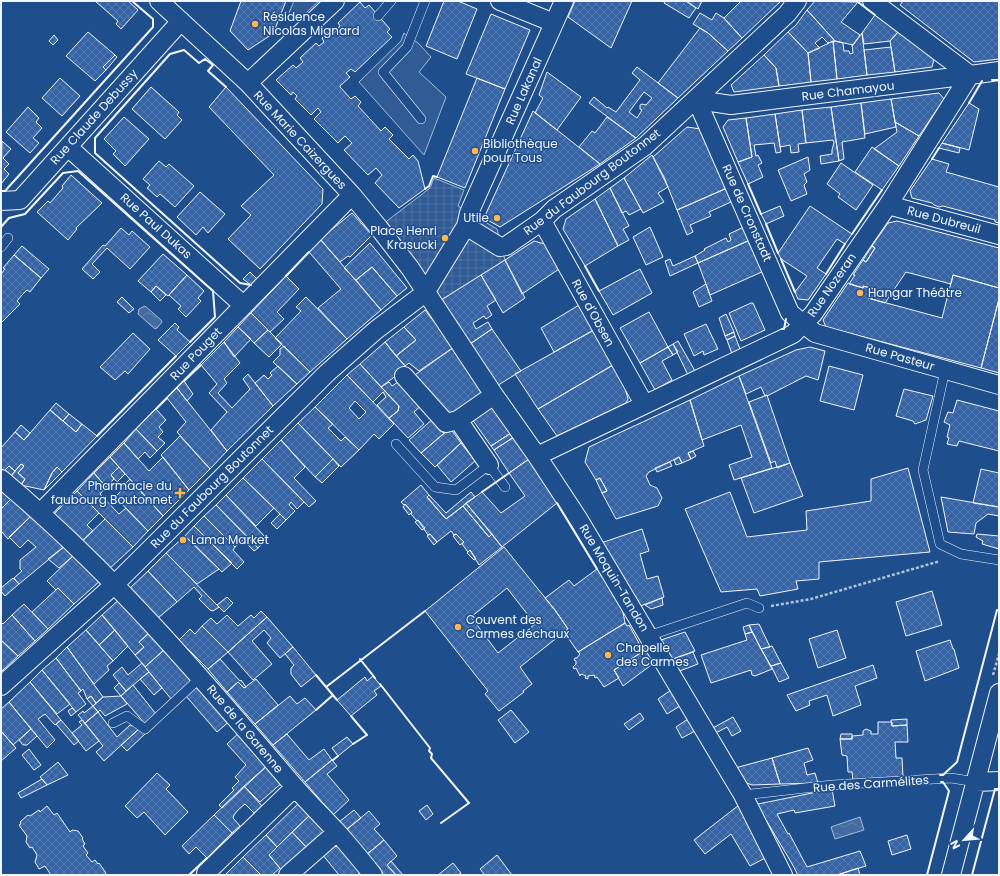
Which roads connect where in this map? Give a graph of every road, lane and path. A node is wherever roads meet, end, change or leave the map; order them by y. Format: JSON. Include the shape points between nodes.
{"nodes":[{"id":1,"x":159,"y":1,"type":"edge"},
{"id":2,"x":335,"y":1,"type":"edge"},
{"id":3,"x":392,"y":1,"type":"edge"},
{"id":4,"x":426,"y":1,"type":"edge"},
{"id":5,"x":500,"y":1,"type":"edge"},
{"id":6,"x":564,"y":1,"type":"edge"},
{"id":7,"x":797,"y":1,"type":"edge"},
{"id":8,"x":872,"y":1,"type":"edge"},
{"id":9,"x":378,"y":16,"type":"dead end"},
{"id":10,"x":181,"y":21,"type":"junction"},
{"id":11,"x":554,"y":23,"type":"junction"},
{"id":12,"x":999,"y":71,"type":"edge"},
{"id":13,"x":970,"y":76,"type":"junction"},
{"id":14,"x":248,"y":83,"type":"junction"},
{"id":15,"x":699,"y":96,"type":"junction"},
{"id":16,"x":421,"y":119,"type":"dead end"},
{"id":17,"x":68,"y":147,"type":"junction"},
{"id":18,"x":352,"y":196,"type":"junction"},
{"id":19,"x":1,"y":201,"type":"edge"},
{"id":20,"x":888,"y":205,"type":"junction"},
{"id":21,"x":542,"y":221,"type":"junction"},
{"id":22,"x":466,"y":226,"type":"junction"},
{"id":23,"x":999,"y":235,"type":"edge"},
{"id":24,"x":8,"y":238,"type":"dead end"},
{"id":25,"x":1,"y":247,"type":"edge"},
{"id":26,"x":425,"y":293,"type":"junction"},
{"id":27,"x":243,"y":305,"type":"junction"},
{"id":28,"x":804,"y":325,"type":"junction"},
{"id":29,"x":945,"y":370,"type":"junction"},
{"id":30,"x":404,"y":376,"type":"dead end"},
{"id":31,"x":999,"y":385,"type":"edge"},
{"id":32,"x":494,"y":395,"type":"junction"},
{"id":33,"x":644,"y":404,"type":"junction"},
{"id":34,"x":458,"y":420,"type":"junction"},
{"id":35,"x":396,"y":444,"type":"dead end"},
{"id":36,"x":537,"y":456,"type":"junction"},
{"id":37,"x":490,"y":465,"type":"junction"},
{"id":38,"x":1,"y":479,"type":"edge"},
{"id":39,"x":505,"y":486,"type":"dead end"},
{"id":40,"x":41,"y":512,"type":"junction"},
{"id":41,"x":961,"y":554,"type":"junction"},
{"id":42,"x":999,"y":560,"type":"edge"},
{"id":43,"x":115,"y":584,"type":"junction"},
{"id":44,"x":759,"y":608,"type":"joint"},
{"id":45,"x":648,"y":636,"type":"junction"},
{"id":46,"x":201,"y":677,"type":"junction"},
{"id":47,"x":1,"y":686,"type":"edge"},
{"id":48,"x":999,"y":693,"type":"edge"},
{"id":49,"x":113,"y":723,"type":"dead end"},
{"id":50,"x":999,"y":781,"type":"edge"},
{"id":51,"x":976,"y":782,"type":"junction"},
{"id":52,"x":295,"y":787,"type":"junction"},
{"id":53,"x":743,"y":795,"type":"junction"},
{"id":54,"x":337,"y":832,"type":"junction"},
{"id":55,"x":206,"y":873,"type":"dead end"},
{"id":56,"x":288,"y":875,"type":"edge"},
{"id":57,"x":373,"y":875,"type":"edge"},
{"id":58,"x":783,"y":875,"type":"edge"},
{"id":59,"x":951,"y":875,"type":"edge"}],
"edges":[{"from":1,"to":10,"type":"street","name":"Rue Marie Caizergues"},
{"from":2,"to":14,"type":"street"},
{"from":3,"to":9,"type":"lane"},
{"from":4,"to":16,"type":"lane","via":[[406,47],[383,72]]},
{"from":5,"to":11,"type":"street"},
{"from":6,"to":11,"type":"street","name":"Rue Lakanal"},
{"from":7,"to":15,"type":"street","name":"Rue du Faubourg Boutonnet","via":[[787,14]]},
{"from":8,"to":13,"type":"street"},
{"from":10,"to":14,"type":"street","name":"Rue Marie Caizergues"},
{"from":10,"to":17,"type":"street","name":"Rue Claude Debussy"},
{"from":11,"to":22,"type":"street","name":"Rue Lakanal","via":[[469,212]]},
{"from":12,"to":13,"type":"street","name":"Rue Chamayou"},
{"from":13,"to":15,"type":"street","name":"Rue Chamayou","via":[[731,105],[711,102]]},
{"from":13,"to":20,"type":"street","name":"Rue Nozeran"},
{"from":14,"to":18,"type":"street","name":"Rue Marie Caizergues"},
{"from":15,"to":21,"type":"street","name":"Rue du Faubourg Boutonnet","via":[[645,146],[554,209]]},
{"from":15,"to":28,"type":"street","name":"Rue de Cronstadt","via":[[701,110],[790,312]]},
{"from":17,"to":19,"type":"street","name":"Rue Claude Debussy","via":[[20,200]]},
{"from":17,"to":27,"type":"street","name":"Rue Paul Dukas"},
{"from":18,"to":26,"type":"street","name":"Rue Marie Caizergues","via":[[410,268]]},
{"from":18,"to":27,"type":"street","name":"Rue Pouget"},
{"from":20,"to":23,"type":"street","name":"Rue Dubreuil"},
{"from":20,"to":28,"type":"street","name":"Rue Nozeran"},
{"from":21,"to":22,"type":"street","name":"Rue du Faubourg Boutonnet","via":[[506,246],[500,247]]},
{"from":21,"to":33,"type":"street","name":"Rue d'Obsen"},
{"from":22,"to":26,"type":"street"},
{"from":24,"to":25,"type":"lane"},
{"from":26,"to":32,"type":"street","name":"Rue Moquin-Tandon"},
{"from":26,"to":43,"type":"street","name":"Rue du Faubourg Boutonnet","via":[[376,330],[327,374]]},
{"from":27,"to":40,"type":"street","name":"Rue Pouget"},
{"from":28,"to":29,"type":"street","name":"Rue Pasteur","via":[[815,333]]},
{"from":28,"to":33,"type":"street","name":"Rue Nozeran","via":[[793,334]]},
{"from":29,"to":31,"type":"street","name":"Rue Pasteur"},
{"from":29,"to":41,"type":"lane","via":[[923,470],[940,544]]},
{"from":30,"to":34,"type":"street","via":[[446,423]]},
{"from":32,"to":34,"type":"street"},
{"from":32,"to":36,"type":"street","name":"Rue Moquin-Tandon"},
{"from":33,"to":36,"type":"street","name":"Rue Nozeran"},
{"from":34,"to":37,"type":"street"},
{"from":35,"to":37,"type":"lane","via":[[435,487],[456,490]]},
{"from":36,"to":45,"type":"street","name":"Rue Moquin-Tandon","via":[[579,520]]},
{"from":37,"to":39,"type":"lane"},
{"from":38,"to":40,"type":"street","name":"Rue de la Garenne"},
{"from":40,"to":43,"type":"street","name":"Rue de la Garenne"},
{"from":41,"to":42,"type":"lane"},
{"from":41,"to":44,"type":"path","via":[[811,599]]},
{"from":43,"to":46,"type":"street","name":"Rue de la Garenne"},
{"from":43,"to":47,"type":"street","name":"Rue du Faubourg Boutonnet"},
{"from":44,"to":45,"type":"lane","via":[[747,603]]},
{"from":45,"to":53,"type":"street","name":"Rue Moquin-Tandon"},
{"from":46,"to":49,"type":"lane","via":[[145,728],[127,716]]},
{"from":46,"to":52,"type":"street","name":"Rue de la Garenne"},
{"from":48,"to":51,"type":"street"},
{"from":50,"to":51,"type":"street","name":"Rue des Carmélites"},
{"from":51,"to":53,"type":"lane","name":"Rue des Carmélites","via":[[951,778]]},
{"from":51,"to":59,"type":"street"},
{"from":52,"to":54,"type":"street","name":"Rue de la Garenne"},
{"from":52,"to":55,"type":"street"},
{"from":53,"to":58,"type":"street","name":"Rue Moquin-Tandon"},
{"from":54,"to":56,"type":"street"},
{"from":54,"to":57,"type":"street","name":"Rue de la Garenne"}]}
